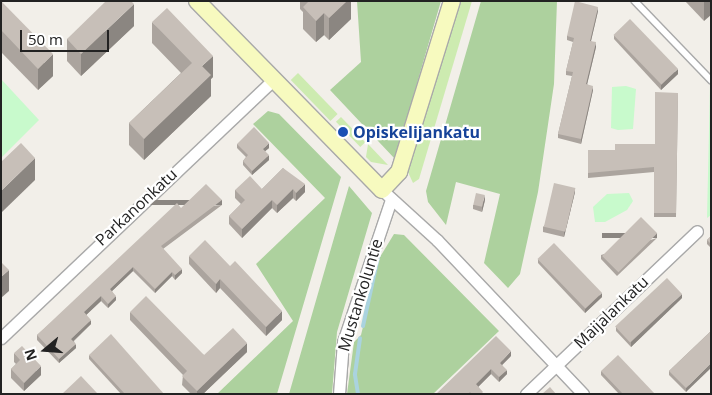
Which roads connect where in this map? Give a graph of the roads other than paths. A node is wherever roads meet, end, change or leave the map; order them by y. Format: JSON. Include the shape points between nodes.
{"nodes":[{"id":1,"x":197,"y":1,"type":"edge"},
{"id":2,"x":452,"y":1,"type":"edge"},
{"id":3,"x":635,"y":1,"type":"edge"},
{"id":4,"x":274,"y":79,"type":"junction"},
{"id":5,"x":711,"y":80,"type":"edge"},
{"id":6,"x":387,"y":195,"type":"junction"},
{"id":7,"x":697,"y":230,"type":"dead end"},
{"id":8,"x":1,"y":338,"type":"edge"},
{"id":9,"x":556,"y":365,"type":"junction"},
{"id":10,"x":339,"y":394,"type":"edge"},
{"id":11,"x":526,"y":394,"type":"edge"},
{"id":12,"x":583,"y":394,"type":"edge"}],
"edges":[{"from":1,"to":4,"type":"main road"},
{"from":2,"to":6,"type":"main road","via":[[399,172]]},
{"from":3,"to":5,"type":"lane"},
{"from":4,"to":6,"type":"main road"},
{"from":4,"to":8,"type":"street","name":"Parkanonkatu"},
{"from":6,"to":9,"type":"street","via":[[437,240]]},
{"from":6,"to":10,"type":"street","name":"Mustankoluntie","via":[[343,342]]},
{"from":7,"to":9,"type":"street","name":"Maijalankatu"},
{"from":9,"to":11,"type":"street","name":"Maijalankatu"},
{"from":9,"to":12,"type":"street"}]}
